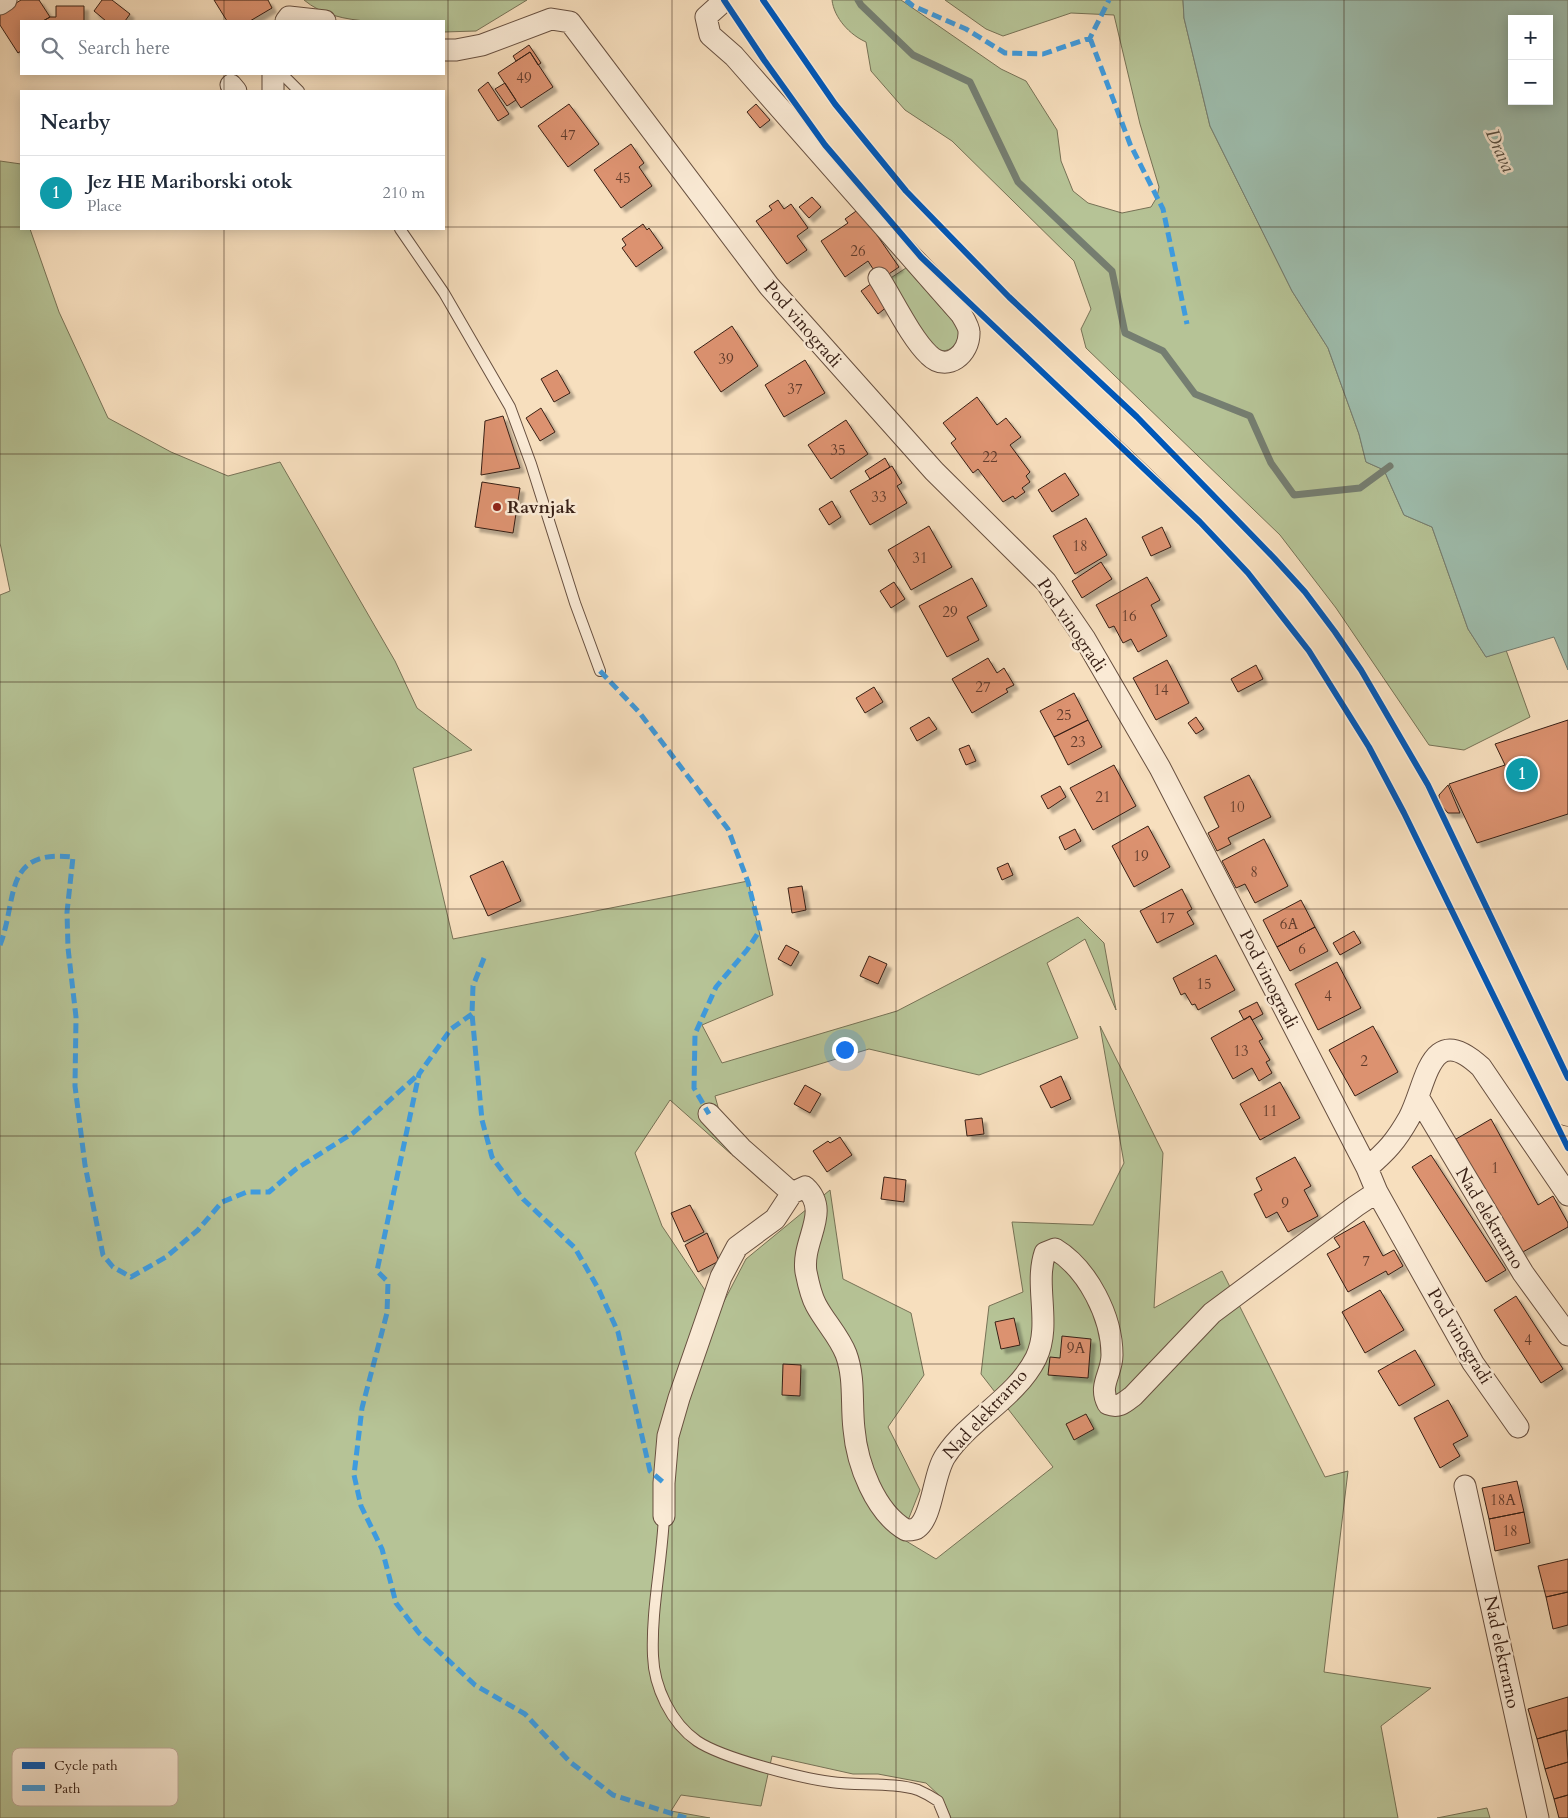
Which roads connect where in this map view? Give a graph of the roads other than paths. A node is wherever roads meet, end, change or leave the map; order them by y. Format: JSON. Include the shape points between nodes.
{"nodes":[{"id":1,"x":6,"y":0,"type":"edge"},
{"id":2,"x":724,"y":0,"type":"edge"},
{"id":3,"x":744,"y":0,"type":"edge"},
{"id":4,"x":0,"y":4,"type":"edge"},
{"id":5,"x":287,"y":20,"type":"edge"},
{"id":6,"x":316,"y":20,"type":"edge"},
{"id":7,"x":445,"y":50,"type":"edge"},
{"id":8,"x":273,"y":75,"type":"edge"},
{"id":9,"x":283,"y":75,"type":"edge"},
{"id":10,"x":273,"y":90,"type":"edge"},
{"id":11,"x":298,"y":90,"type":"edge"},
{"id":12,"x":401,"y":230,"type":"edge"},
{"id":13,"x":879,"y":278,"type":"dead end"},
{"id":14,"x":600,"y":671,"type":"dead end"},
{"id":15,"x":1418,"y":1098,"type":"junction"},
{"id":16,"x":1568,"y":1112,"type":"edge"},
{"id":17,"x":709,"y":1114,"type":"dead end"},
{"id":18,"x":1367,"y":1168,"type":"junction"},
{"id":19,"x":1378,"y":1192,"type":"junction"},
{"id":20,"x":792,"y":1193,"type":"junction"},
{"id":21,"x":1568,"y":1195,"type":"edge"},
{"id":22,"x":1568,"y":1335,"type":"edge"},
{"id":23,"x":1518,"y":1427,"type":"dead end"},
{"id":24,"x":1465,"y":1486,"type":"dead end"},
{"id":25,"x":664,"y":1516,"type":"joint"},
{"id":26,"x":945,"y":1818,"type":"edge"},
{"id":27,"x":1538,"y":1818,"type":"edge"}],
"edges":[{"from":1,"to":4,"type":"street"},
{"from":2,"to":13,"type":"street","via":[[706,17],[710,35],[734,56],[962,314],[969,332],[965,350],[956,361],[946,364],[930,356]]},
{"from":3,"to":16,"type":"main road","via":[[806,94],[885,190],[977,287],[1219,517],[1262,564],[1321,639],[1368,711],[1413,793]]},
{"from":5,"to":6,"type":"street","via":[[289,17]]},
{"from":7,"to":18,"type":"street","name":"Pod vinogradi","via":[[482,45],[551,19],[570,22],[769,286],[934,471],[1046,582],[1085,639],[1160,768]]},
{"from":8,"to":10,"type":"street"},
{"from":9,"to":11,"type":"lane"},
{"from":12,"to":14,"type":"lane","via":[[444,293],[510,407]]},
{"from":15,"to":18,"type":"street","via":[[1390,1148]]},
{"from":15,"to":21,"type":"street","via":[[1426,1072],[1439,1053],[1452,1049],[1466,1053],[1481,1067],[1504,1099]]},
{"from":15,"to":22,"type":"street","name":"Nad elektrarno","via":[[1523,1274]]},
{"from":17,"to":20,"type":"street","via":[[741,1148]]},
{"from":18,"to":19,"type":"street","name":"Pod vinogradi"},
{"from":19,"to":20,"type":"street","name":"Nad elektrarno","via":[[1212,1313],[1122,1405],[1108,1404],[1103,1394],[1112,1356],[1108,1327],[1096,1298],[1071,1258],[1056,1249],[1045,1253],[1042,1263],[1042,1334],[1036,1357],[1017,1384],[955,1441],[938,1466],[926,1517],[917,1528],[906,1530],[894,1523],[876,1498],[862,1462],[854,1430],[853,1389],[846,1354],[815,1304],[806,1271],[809,1238],[818,1208],[814,1196],[805,1187]]},
{"from":19,"to":23,"type":"street","name":"Pod vinogradi","via":[[1473,1363]]},
{"from":20,"to":25,"type":"street","via":[[775,1219],[737,1247],[721,1277],[668,1436]]},
{"from":24,"to":27,"type":"street","name":"Nad elektrarno"},
{"from":25,"to":26,"type":"lane","via":[[663,1556],[654,1611],[653,1658],[659,1688],[672,1716],[697,1741],[734,1757],[831,1782],[917,1790],[938,1801]]}]}
